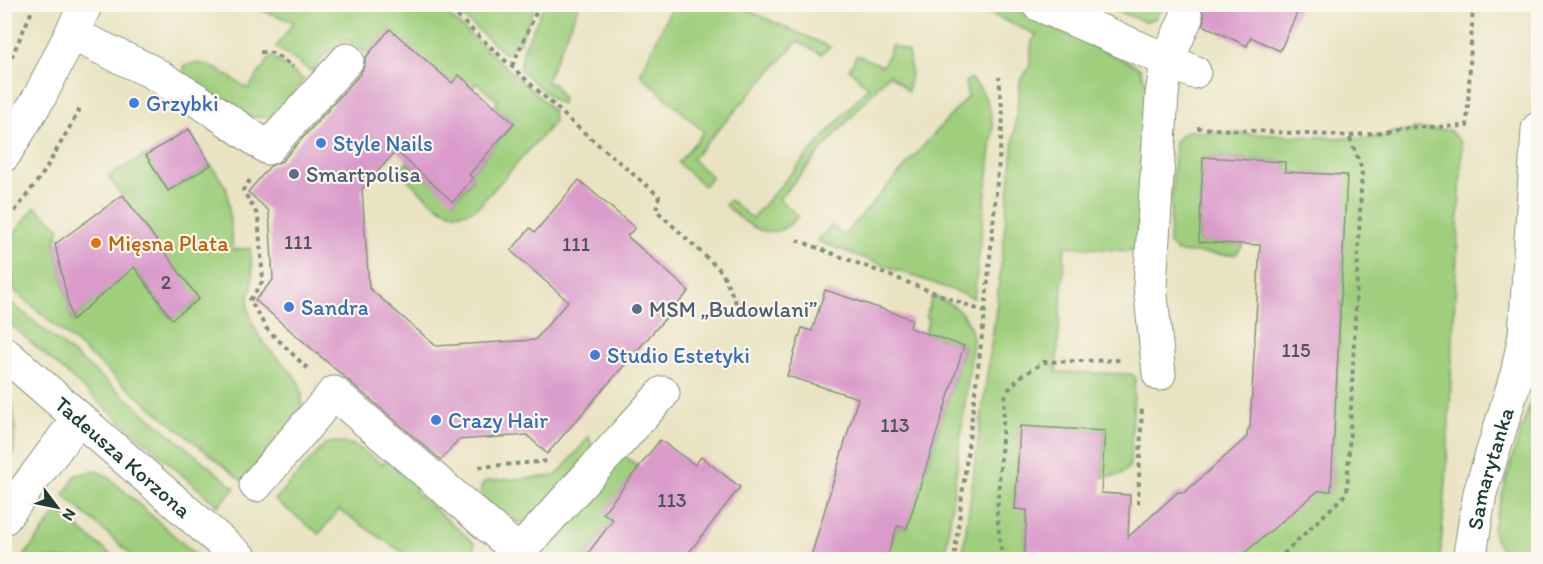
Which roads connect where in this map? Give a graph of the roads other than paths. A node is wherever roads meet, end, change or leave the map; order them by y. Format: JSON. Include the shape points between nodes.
{"nodes":[{"id":1,"x":86,"y":4,"type":"edge"},
{"id":2,"x":1038,"y":4,"type":"edge"},
{"id":3,"x":1186,"y":18,"type":"dead end"},
{"id":4,"x":72,"y":34,"type":"junction"},
{"id":5,"x":347,"y":60,"type":"dead end"},
{"id":6,"x":1180,"y":67,"type":"junction"},
{"id":7,"x":1539,"y":129,"type":"edge"},
{"id":8,"x":4,"y":155,"type":"edge"},
{"id":9,"x":4,"y":353,"type":"edge"},
{"id":10,"x":1159,"y":367,"type":"road end"},
{"id":11,"x":663,"y":393,"type":"dead end"},
{"id":12,"x":78,"y":419,"type":"junction"},
{"id":13,"x":256,"y":484,"type":"dead end"},
{"id":14,"x":4,"y":518,"type":"edge"},
{"id":15,"x":242,"y":560,"type":"edge"},
{"id":16,"x":1469,"y":560,"type":"edge"}],
"edges":[{"from":1,"to":4,"type":"street"},
{"from":2,"to":6,"type":"street"},
{"from":3,"to":6,"type":"street"},
{"from":4,"to":5,"type":"street","via":[[152,72],[268,148]]},
{"from":4,"to":8,"type":"street"},
{"from":6,"to":10,"type":"street","via":[[1162,95],[1150,286]]},
{"from":7,"to":16,"type":"street","name":"Samarytanka","via":[[1526,335],[1480,493]]},
{"from":9,"to":12,"type":"street","name":"Tadeusza Korzona"},
{"from":11,"to":13,"type":"street","via":[[519,552],[334,393]]},
{"from":12,"to":14,"type":"street"},
{"from":12,"to":15,"type":"street","name":"Tadeusza Korzona"}]}
